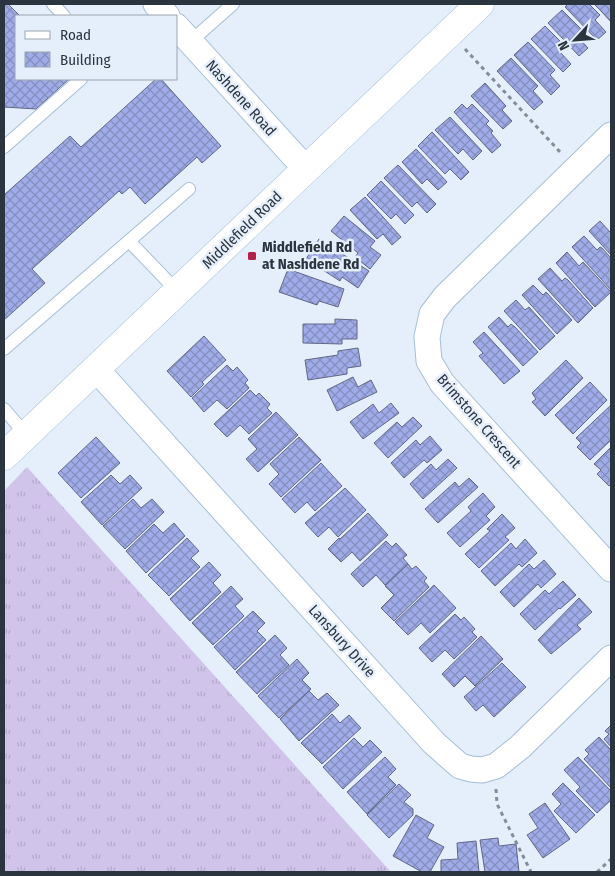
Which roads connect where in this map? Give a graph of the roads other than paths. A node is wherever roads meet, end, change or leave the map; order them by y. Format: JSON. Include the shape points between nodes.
{"nodes":[{"id":1,"x":53,"y":4,"type":"edge"},
{"id":2,"x":233,"y":4,"type":"edge"},
{"id":3,"x":480,"y":4,"type":"edge"},
{"id":4,"x":63,"y":15,"type":"edge"},
{"id":5,"x":178,"y":16,"type":"edge"},
{"id":6,"x":178,"y":31,"type":"edge"},
{"id":7,"x":80,"y":80,"type":"edge"},
{"id":8,"x":611,"y":135,"type":"edge"},
{"id":9,"x":4,"y":147,"type":"edge"},
{"id":10,"x":306,"y":169,"type":"junction"},
{"id":11,"x":190,"y":189,"type":"dead end"},
{"id":12,"x":129,"y":241,"type":"junction"},
{"id":13,"x":178,"y":292,"type":"junction"},
{"id":14,"x":4,"y":349,"type":"edge"},
{"id":15,"x":96,"y":369,"type":"junction"},
{"id":16,"x":4,"y":409,"type":"edge"},
{"id":17,"x":26,"y":435,"type":"junction"},
{"id":18,"x":4,"y":456,"type":"edge"},
{"id":19,"x":611,"y":569,"type":"edge"},
{"id":20,"x":611,"y":658,"type":"edge"}],
"edges":[{"from":1,"to":4,"type":"lane"},
{"from":2,"to":5,"type":"lane"},
{"from":3,"to":10,"type":"main road","name":"Middlefield Road"},
{"from":6,"to":10,"type":"street","name":"Nashdene Road"},
{"from":7,"to":9,"type":"lane"},
{"from":8,"to":19,"type":"street","name":"Brimstone Crescent","via":[[445,297],[432,314],[427,336],[430,361],[442,383]]},
{"from":10,"to":13,"type":"main road","name":"Middlefield Road"},
{"from":11,"to":12,"type":"lane"},
{"from":12,"to":13,"type":"lane"},
{"from":12,"to":14,"type":"lane"},
{"from":13,"to":15,"type":"main road","name":"Middlefield Road"},
{"from":15,"to":17,"type":"main road","name":"Middlefield Road"},
{"from":15,"to":20,"type":"street","name":"Lansbury Drive","via":[[434,743],[460,766],[482,770],[496,766],[520,747]]},
{"from":16,"to":17,"type":"lane"},
{"from":17,"to":18,"type":"main road","name":"Middlefield Road"}]}
